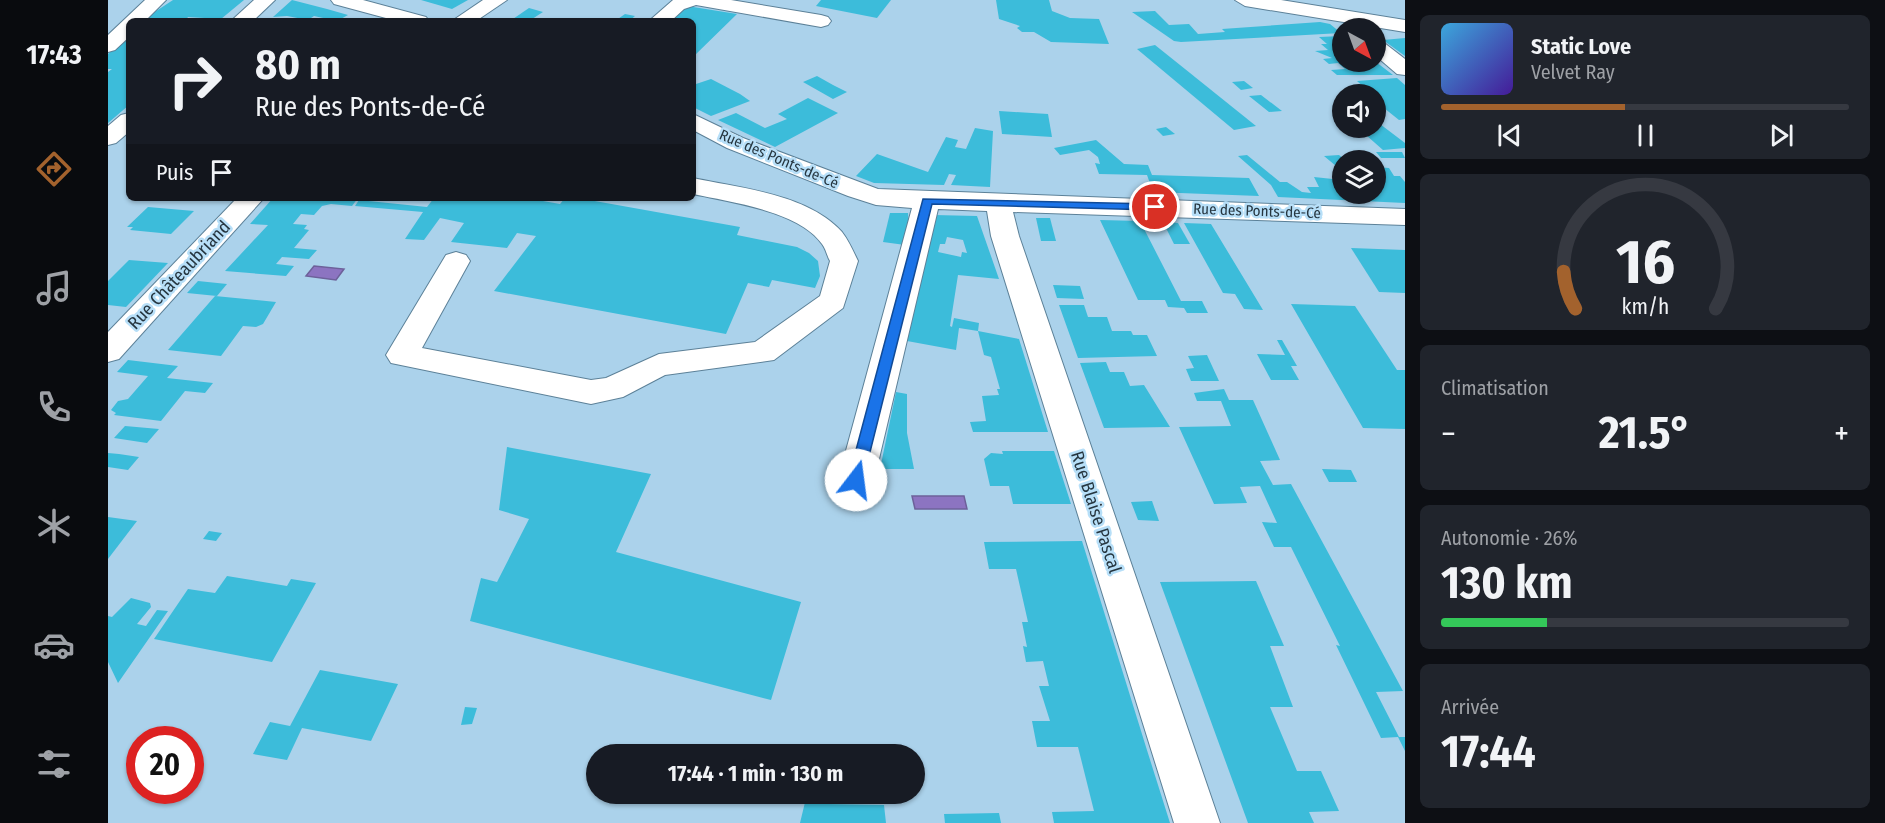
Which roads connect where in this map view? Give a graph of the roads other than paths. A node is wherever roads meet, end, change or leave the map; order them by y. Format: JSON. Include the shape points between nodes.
{"nodes":[{"id":1,"x":156,"y":0,"type":"edge"},
{"id":2,"x":265,"y":0,"type":"edge"},
{"id":3,"x":341,"y":0,"type":"edge"},
{"id":4,"x":497,"y":0,"type":"edge"},
{"id":5,"x":696,"y":0,"type":"edge"},
{"id":6,"x":1245,"y":0,"type":"edge"},
{"id":7,"x":1311,"y":0,"type":"edge"},
{"id":8,"x":1405,"y":15,"type":"edge"},
{"id":9,"x":137,"y":18,"type":"edge"},
{"id":10,"x":244,"y":18,"type":"edge"},
{"id":11,"x":408,"y":18,"type":"edge"},
{"id":12,"x":467,"y":18,"type":"edge"},
{"id":13,"x":662,"y":18,"type":"edge"},
{"id":14,"x":1332,"y":18,"type":"edge"},
{"id":15,"x":821,"y":21,"type":"dead end"},
{"id":16,"x":1386,"y":25,"type":"edge"},
{"id":17,"x":1405,"y":26,"type":"edge"},
{"id":18,"x":126,"y":29,"type":"edge"},
{"id":19,"x":108,"y":46,"type":"edge"},
{"id":20,"x":1386,"y":54,"type":"edge"},
{"id":21,"x":1405,"y":69,"type":"edge"},
{"id":22,"x":126,"y":123,"type":"edge"},
{"id":23,"x":696,"y":130,"type":"edge"},
{"id":24,"x":108,"y":138,"type":"edge"},
{"id":25,"x":696,"y":187,"type":"edge"},
{"id":26,"x":248,"y":201,"type":"edge"},
{"id":27,"x":927,"y":201,"type":"junction"},
{"id":28,"x":998,"y":201,"type":"junction"},
{"id":29,"x":1405,"y":217,"type":"edge"},
{"id":30,"x":456,"y":261,"type":"dead end"},
{"id":31,"x":108,"y":351,"type":"edge"},
{"id":32,"x":856,"y":480,"type":"dead end"},
{"id":33,"x":1197,"y":823,"type":"edge"}],
"edges":[{"from":1,"to":9,"type":"street"},
{"from":2,"to":10,"type":"street"},
{"from":3,"to":11,"type":"street"},
{"from":4,"to":12,"type":"street"},
{"from":5,"to":13,"type":"street","via":[[677,5]]},
{"from":5,"to":15,"type":"street"},
{"from":6,"to":14,"type":"street"},
{"from":7,"to":8,"type":"street"},
{"from":16,"to":17,"type":"street"},
{"from":18,"to":19,"type":"street"},
{"from":20,"to":21,"type":"street"},
{"from":22,"to":24,"type":"street"},
{"from":23,"to":27,"type":"street","name":"Rue des Ponts-de-Cé","via":[[876,197]]},
{"from":25,"to":30,"type":"street","via":[[752,199],[807,219],[831,237],[844,261],[833,302],[763,352],[659,365],[612,389],[591,392],[402,355]]},
{"from":26,"to":31,"type":"street","name":"Rue Châteaubriand"},
{"from":27,"to":28,"type":"street","name":"Rue des Ponts-de-Cé"},
{"from":27,"to":32,"type":"street"},
{"from":28,"to":29,"type":"street","name":"Rue des Ponts-de-Cé","via":[[1253,219]]},
{"from":28,"to":33,"type":"street","name":"Rue Blaise Pascal","via":[[1009,247]]}]}
